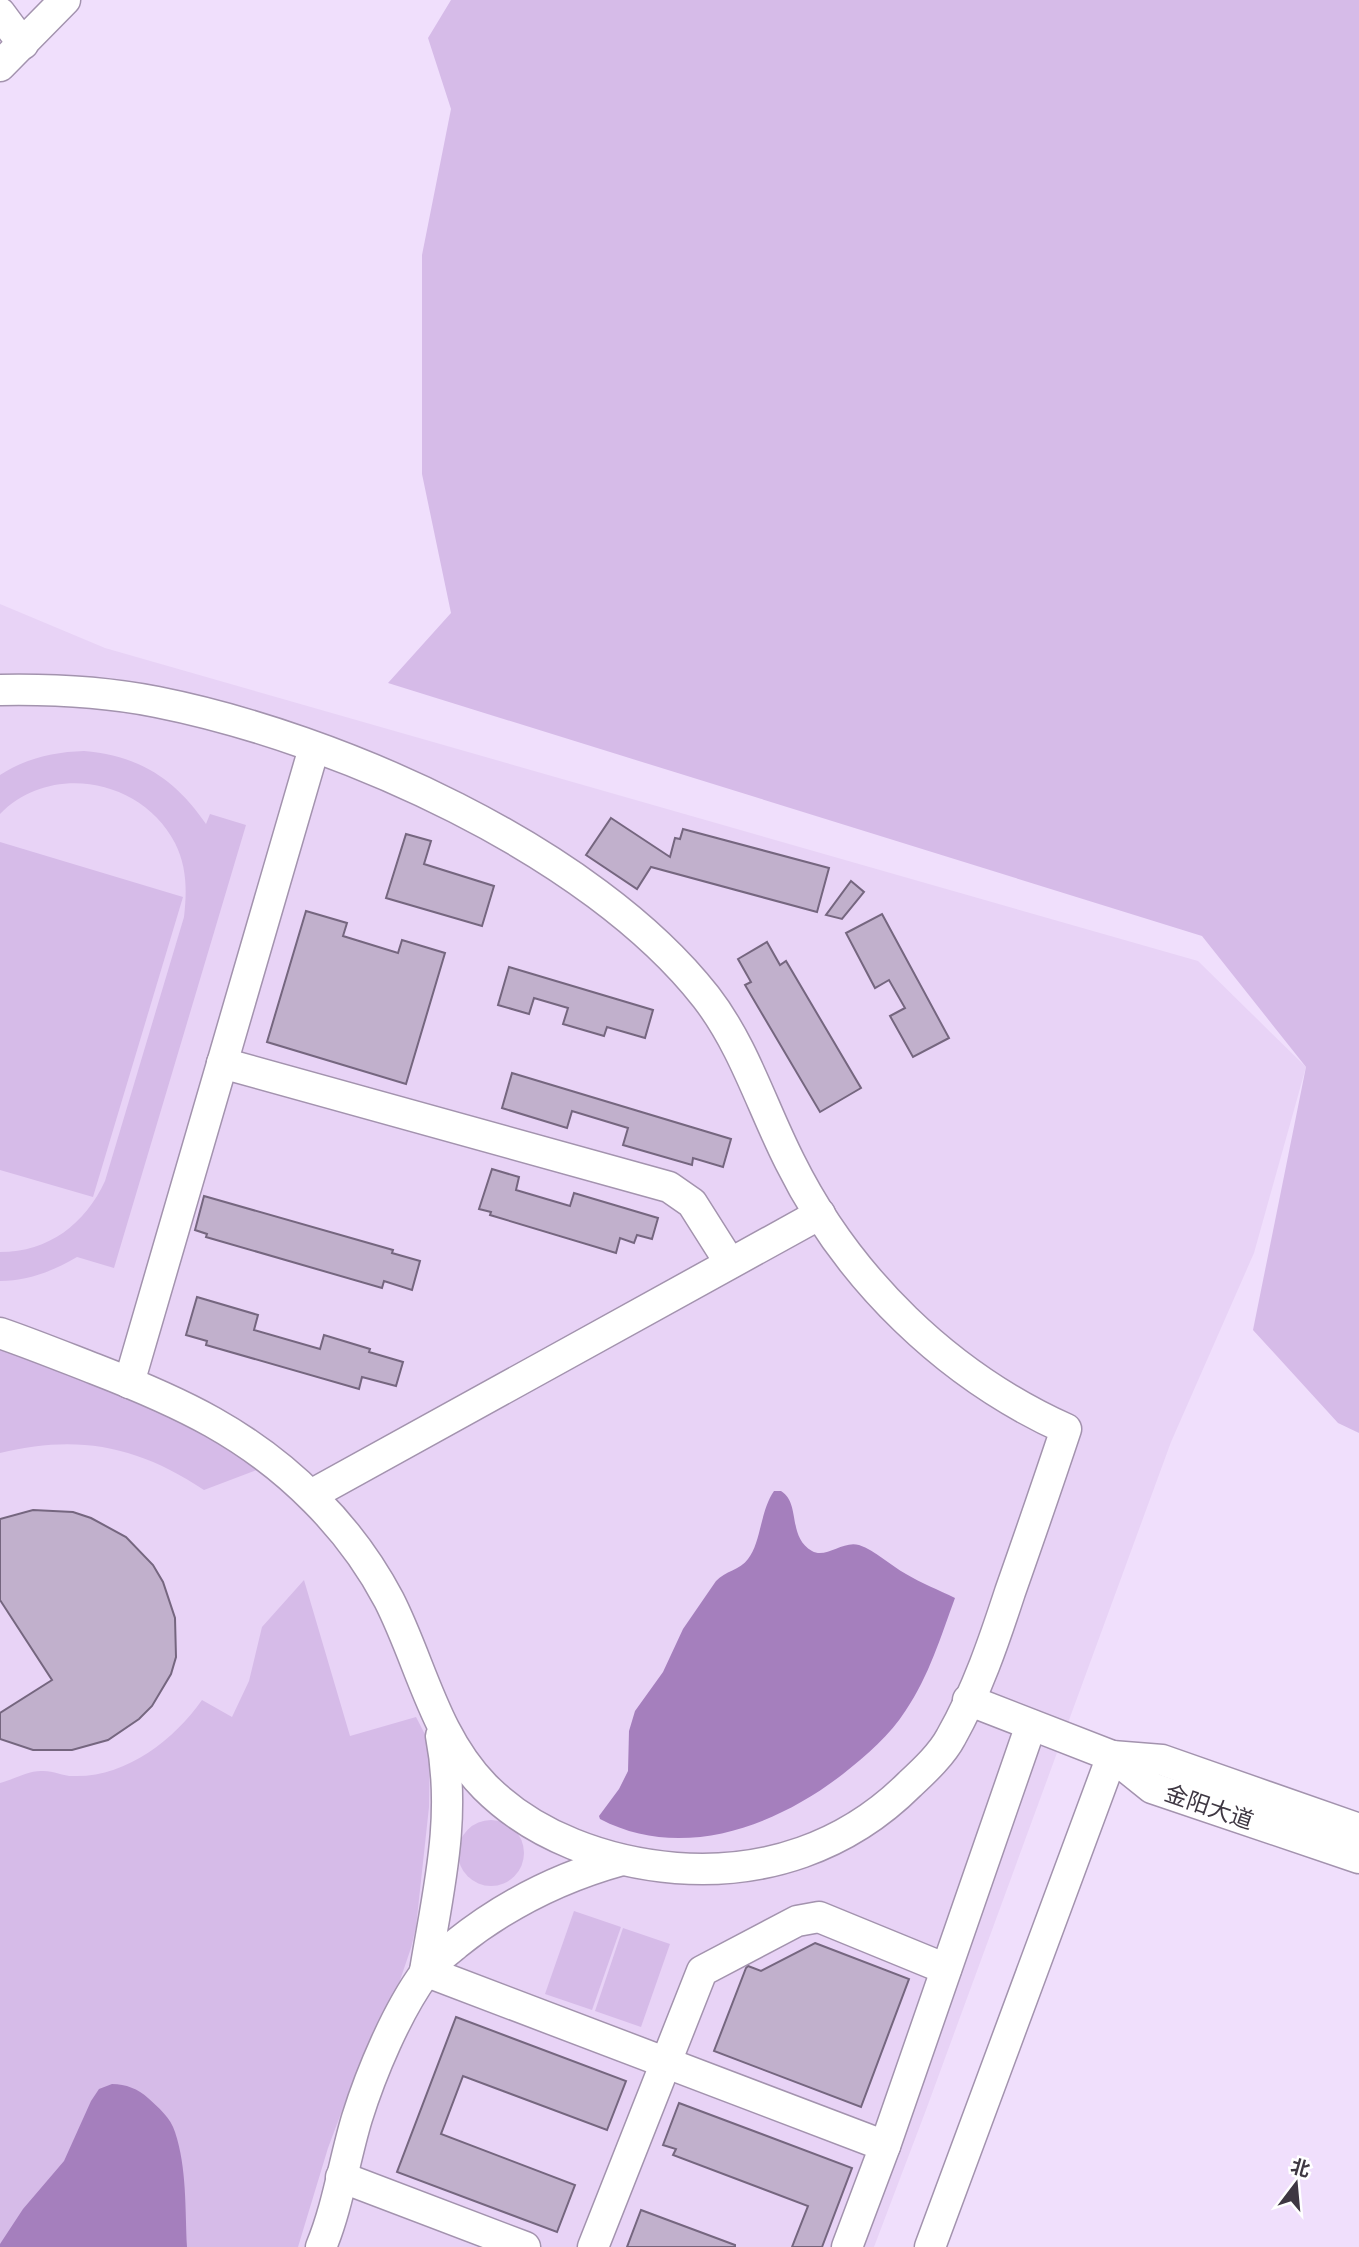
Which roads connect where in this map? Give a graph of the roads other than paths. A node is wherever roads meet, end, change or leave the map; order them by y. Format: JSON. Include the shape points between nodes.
{"nodes":[{"id":1,"x":65,"y":0,"type":"edge"},
{"id":2,"x":0,"y":13,"type":"edge"},
{"id":3,"x":23,"y":44,"type":"junction"},
{"id":4,"x":0,"y":66,"type":"edge"},
{"id":5,"x":0,"y":690,"type":"edge"},
{"id":6,"x":314,"y":748,"type":"junction"},
{"id":7,"x":222,"y":1063,"type":"junction"},
{"id":8,"x":820,"y":1214,"type":"junction"},
{"id":9,"x":730,"y":1263,"type":"junction"},
{"id":10,"x":0,"y":1333,"type":"edge"},
{"id":11,"x":129,"y":1383,"type":"junction"},
{"id":12,"x":311,"y":1495,"type":"junction"},
{"id":13,"x":968,"y":1700,"type":"junction"},
{"id":14,"x":438,"y":1719,"type":"junction"},
{"id":15,"x":1031,"y":1725,"type":"junction"},
{"id":16,"x":1112,"y":1756,"type":"junction"},
{"id":17,"x":1359,"y":1829,"type":"edge"},
{"id":18,"x":1359,"y":1858,"type":"edge"},
{"id":19,"x":622,"y":1860,"type":"junction"},
{"id":20,"x":946,"y":1969,"type":"junction"},
{"id":21,"x":425,"y":1971,"type":"junction"},
{"id":22,"x":666,"y":2063,"type":"junction"},
{"id":23,"x":885,"y":2146,"type":"junction"},
{"id":24,"x":341,"y":2177,"type":"junction"},
{"id":25,"x":321,"y":2247,"type":"edge"},
{"id":26,"x":525,"y":2247,"type":"edge"},
{"id":27,"x":593,"y":2247,"type":"edge"},
{"id":28,"x":847,"y":2247,"type":"edge"},
{"id":29,"x":930,"y":2247,"type":"edge"}],
"edges":[{"from":1,"to":3,"type":"street"},
{"from":2,"to":3,"type":"street"},
{"from":3,"to":4,"type":"street"},
{"from":5,"to":6,"type":"street","via":[[64,691],[157,702]]},
{"from":6,"to":7,"type":"street"},
{"from":6,"to":8,"type":"street","via":[[440,801],[526,847],[597,894],[665,953],[705,997],[736,1044],[775,1132]]},
{"from":7,"to":9,"type":"street","via":[[669,1187],[692,1203]]},
{"from":7,"to":11,"type":"street"},
{"from":8,"to":9,"type":"street"},
{"from":8,"to":13,"type":"street","via":[[859,1268],[912,1326],[1000,1395],[1066,1429],[987,1661]]},
{"from":9,"to":12,"type":"street"},
{"from":10,"to":11,"type":"street"},
{"from":11,"to":12,"type":"street","via":[[234,1434]]},
{"from":12,"to":14,"type":"street","via":[[359,1551],[389,1600]]},
{"from":13,"to":15,"type":"street"},
{"from":13,"to":19,"type":"street","via":[[950,1740],[927,1767],[880,1811],[834,1840],[787,1858],[741,1868],[702,1870]]},
{"from":14,"to":19,"type":"street","via":[[467,1766],[504,1804],[548,1833]]},
{"from":14,"to":21,"type":"street","via":[[447,1775],[448,1830]]},
{"from":15,"to":16,"type":"street"},
{"from":15,"to":20,"type":"street"},
{"from":16,"to":17,"type":"street","name":"金阳大道","via":[[1162,1760]]},
{"from":16,"to":18,"type":"street","name":"金阳大道","via":[[1152,1788]]},
{"from":16,"to":29,"type":"street"},
{"from":19,"to":21,"type":"street","via":[[527,1896],[472,1932]]},
{"from":20,"to":22,"type":"street","via":[[818,1917],[797,1921],[702,1971]]},
{"from":20,"to":23,"type":"street"},
{"from":21,"to":22,"type":"street"},
{"from":21,"to":24,"type":"street","via":[[372,2076]]},
{"from":22,"to":23,"type":"street"},
{"from":22,"to":27,"type":"street"},
{"from":23,"to":28,"type":"street"},
{"from":24,"to":25,"type":"street"},
{"from":24,"to":26,"type":"street"}]}
